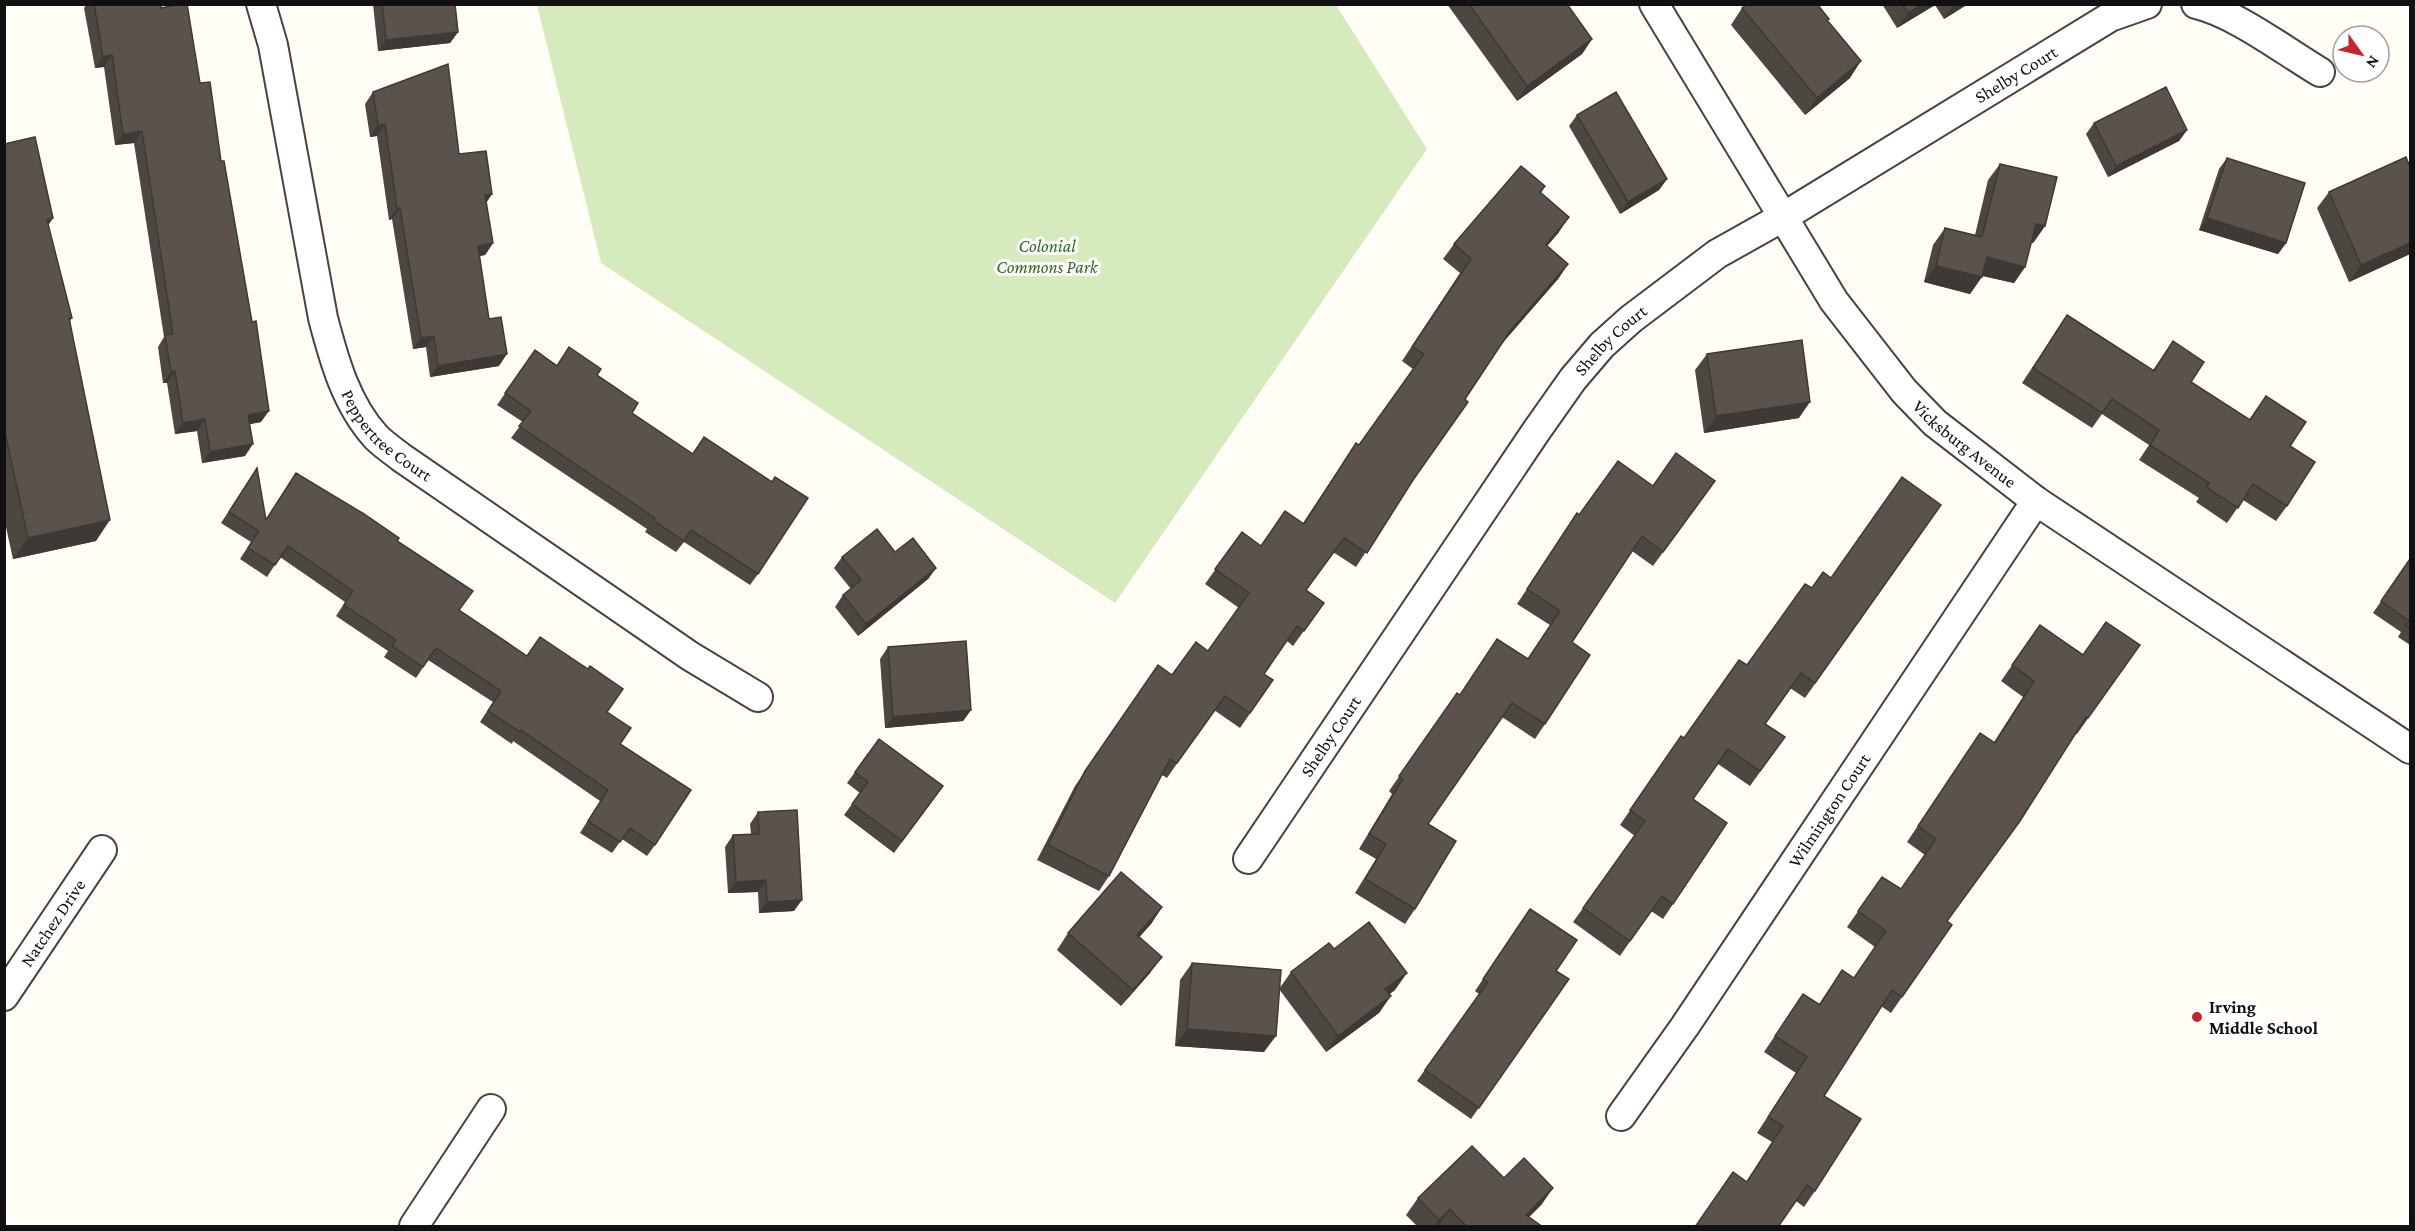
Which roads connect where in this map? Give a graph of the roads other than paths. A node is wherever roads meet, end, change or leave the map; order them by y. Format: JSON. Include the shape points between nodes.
{"nodes":[{"id":1,"x":261,"y":4,"type":"edge"},
{"id":2,"x":1654,"y":4,"type":"edge"},
{"id":3,"x":2147,"y":4,"type":"edge"},
{"id":4,"x":2196,"y":4,"type":"edge"},
{"id":5,"x":2320,"y":72,"type":"dead end"},
{"id":6,"x":1783,"y":217,"type":"junction"},
{"id":7,"x":2036,"y":501,"type":"junction"},
{"id":8,"x":758,"y":697,"type":"dead end"},
{"id":9,"x":2410,"y":749,"type":"edge"},
{"id":10,"x":102,"y":850,"type":"dead end"},
{"id":11,"x":1248,"y":859,"type":"dead end"},
{"id":12,"x":4,"y":996,"type":"edge"},
{"id":13,"x":491,"y":1109,"type":"dead end"},
{"id":14,"x":1621,"y":1116,"type":"dead end"},
{"id":15,"x":414,"y":1227,"type":"edge"}],
"edges":[{"from":1,"to":8,"type":"street","name":"Peppertree Court","via":[[273,45],[323,318],[342,380],[361,417],[377,438],[402,458],[690,656]]},
{"from":2,"to":6,"type":"street","name":"Vicksburg Avenue"},
{"from":3,"to":6,"type":"street","name":"Shelby Court","via":[[2110,17]]},
{"from":4,"to":5,"type":"street","via":[[2242,23]]},
{"from":6,"to":7,"type":"street","name":"Vicksburg Avenue","via":[[1834,301],[1904,391],[1935,423]]},
{"from":6,"to":11,"type":"street","name":"Shelby Court","via":[[1717,254],[1631,319],[1573,379]]},
{"from":7,"to":9,"type":"street","name":"Vicksburg Avenue"},
{"from":7,"to":14,"type":"street","name":"Wilmington Court"},
{"from":10,"to":12,"type":"street","name":"Natchez Drive"},
{"from":13,"to":15,"type":"street"}]}
